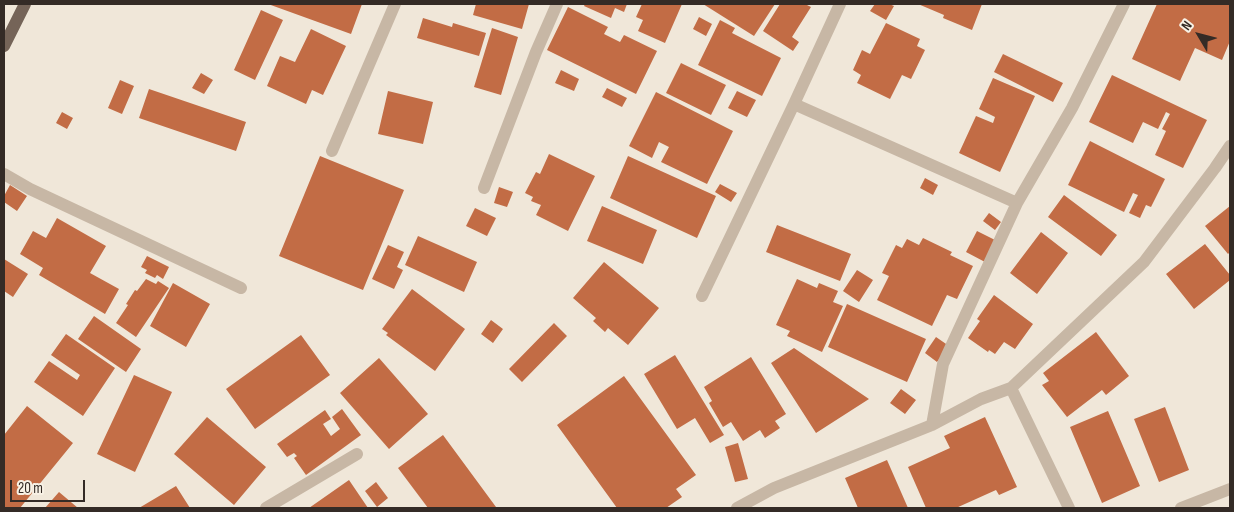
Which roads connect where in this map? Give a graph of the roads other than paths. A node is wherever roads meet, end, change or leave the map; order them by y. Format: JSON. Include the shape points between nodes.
{"nodes":[{"id":1,"x":25,"y":4,"type":"edge"},
{"id":2,"x":395,"y":4,"type":"edge"},
{"id":3,"x":556,"y":4,"type":"edge"},
{"id":4,"x":840,"y":4,"type":"edge"},
{"id":5,"x":1124,"y":4,"type":"edge"},
{"id":6,"x":4,"y":46,"type":"edge"},
{"id":7,"x":794,"y":104,"type":"junction"},
{"id":8,"x":1230,"y":146,"type":"edge"},
{"id":9,"x":332,"y":151,"type":"dead end"},
{"id":10,"x":4,"y":174,"type":"edge"},
{"id":11,"x":484,"y":188,"type":"dead end"},
{"id":12,"x":1017,"y":203,"type":"junction"},
{"id":13,"x":241,"y":288,"type":"dead end"},
{"id":14,"x":702,"y":296,"type":"dead end"},
{"id":15,"x":1011,"y":388,"type":"junction"},
{"id":16,"x":932,"y":426,"type":"junction"},
{"id":17,"x":357,"y":454,"type":"dead end"},
{"id":18,"x":1230,"y":490,"type":"edge"},
{"id":19,"x":759,"y":503,"type":"edge"},
{"id":20,"x":266,"y":508,"type":"edge"},
{"id":21,"x":737,"y":508,"type":"edge"},
{"id":22,"x":1069,"y":508,"type":"edge"},
{"id":23,"x":1182,"y":508,"type":"edge"}],
"edges":[{"from":1,"to":6,"type":"main road"},
{"from":2,"to":9,"type":"street"},
{"from":3,"to":11,"type":"street"},
{"from":4,"to":7,"type":"street"},
{"from":5,"to":12,"type":"street","via":[[1072,108]]},
{"from":7,"to":12,"type":"street"},
{"from":7,"to":14,"type":"street"},
{"from":8,"to":15,"type":"street","via":[[1144,262]]},
{"from":10,"to":13,"type":"street"},
{"from":12,"to":16,"type":"street","via":[[943,364]]},
{"from":15,"to":16,"type":"street","via":[[981,399]]},
{"from":15,"to":22,"type":"street"},
{"from":16,"to":19,"type":"street","via":[[774,488]]},
{"from":17,"to":20,"type":"street"},
{"from":18,"to":23,"type":"street"},
{"from":19,"to":21,"type":"street"}]}
